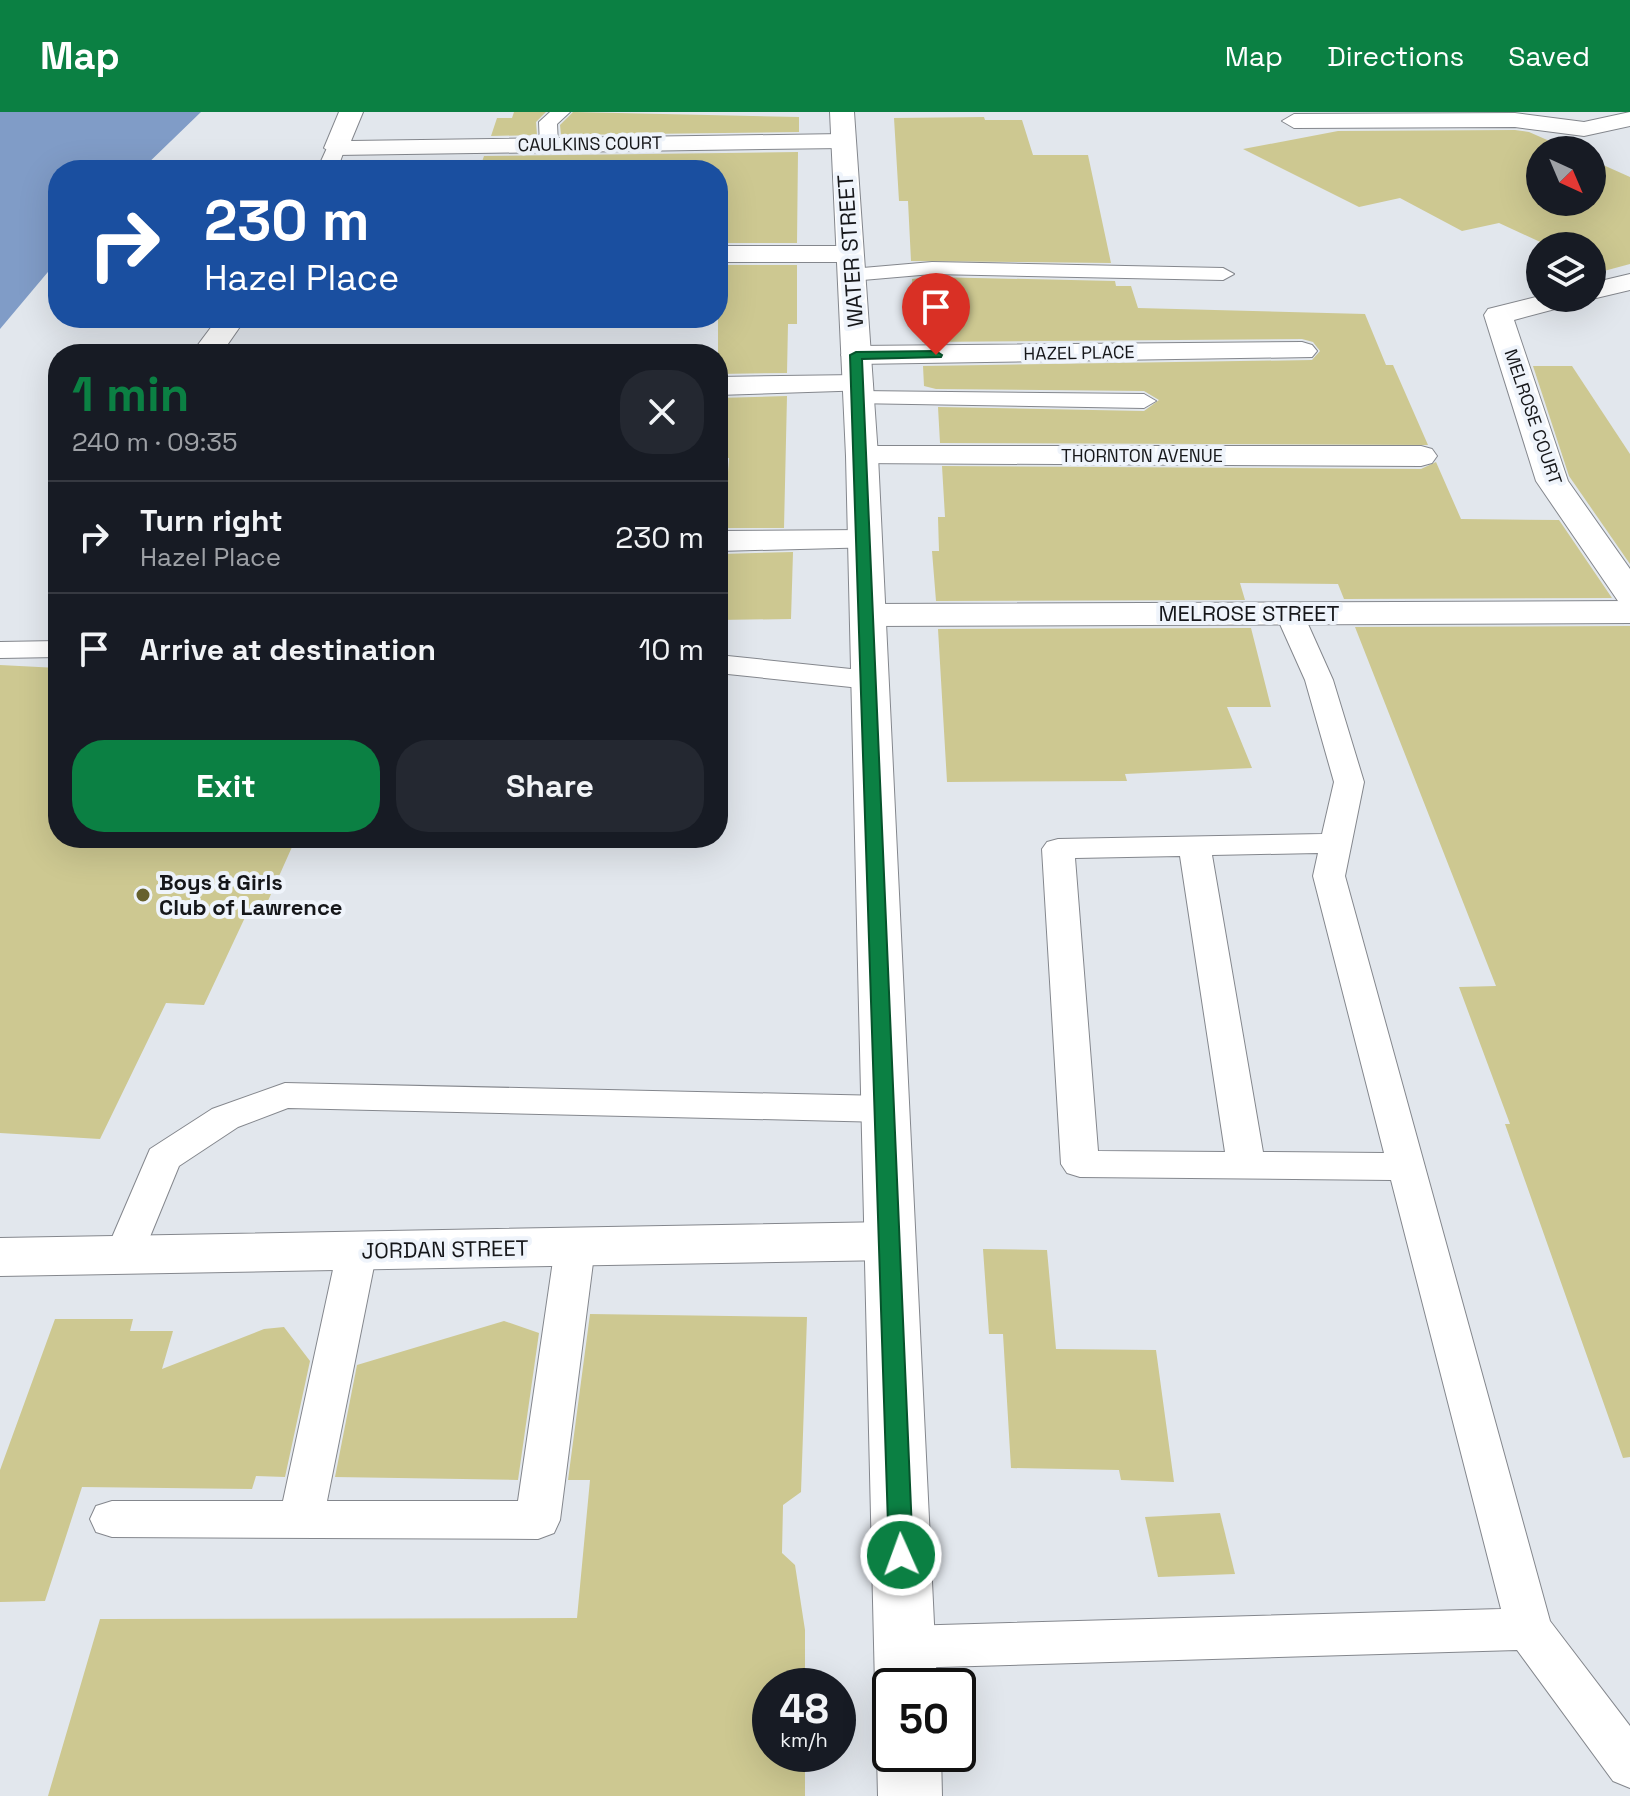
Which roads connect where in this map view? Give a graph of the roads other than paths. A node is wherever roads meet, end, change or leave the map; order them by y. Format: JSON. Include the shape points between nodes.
{"nodes":[{"id":1,"x":351,"y":112,"type":"edge"},
{"id":2,"x":561,"y":112,"type":"edge"},
{"id":3,"x":1541,"y":112,"type":"edge"},
{"id":4,"x":1630,"y":119,"type":"edge"},
{"id":5,"x":1294,"y":121,"type":"dead end"},
{"id":6,"x":842,"y":127,"type":"edge"},
{"id":7,"x":1584,"y":129,"type":"junction"},
{"id":8,"x":1618,"y":144,"type":"dead end"},
{"id":9,"x":549,"y":145,"type":"junction"},
{"id":10,"x":331,"y":159,"type":"edge"},
{"id":11,"x":728,"y":255,"type":"edge"},
{"id":12,"x":851,"y":264,"type":"junction"},
{"id":13,"x":1223,"y":274,"type":"dead end"},
{"id":14,"x":1630,"y":282,"type":"edge"},
{"id":15,"x":1606,"y":288,"type":"edge"},
{"id":16,"x":1526,"y":308,"type":"edge"},
{"id":17,"x":1302,"y":351,"type":"dead end"},
{"id":18,"x":858,"y":379,"type":"junction"},
{"id":19,"x":728,"y":386,"type":"edge"},
{"id":20,"x":1144,"y":401,"type":"dead end"},
{"id":21,"x":862,"y":456,"type":"junction"},
{"id":22,"x":1421,"y":456,"type":"dead end"},
{"id":23,"x":865,"y":540,"type":"junction"},
{"id":24,"x":728,"y":541,"type":"edge"},
{"id":25,"x":1630,"y":594,"type":"edge"},
{"id":26,"x":1630,"y":612,"type":"edge"},
{"id":27,"x":1289,"y":613,"type":"junction"},
{"id":28,"x":868,"y":615,"type":"junction"},
{"id":29,"x":48,"y":649,"type":"edge"},
{"id":30,"x":0,"y":650,"type":"edge"},
{"id":31,"x":728,"y":665,"type":"edge"},
{"id":32,"x":870,"y":680,"type":"junction"},
{"id":33,"x":1336,"y":843,"type":"junction"},
{"id":34,"x":1194,"y":846,"type":"junction"},
{"id":35,"x":885,"y":1109,"type":"junction"},
{"id":36,"x":1246,"y":1166,"type":"junction"},
{"id":37,"x":1406,"y":1167,"type":"junction"},
{"id":38,"x":889,"y":1241,"type":"junction"},
{"id":39,"x":575,"y":1247,"type":"junction"},
{"id":40,"x":357,"y":1251,"type":"junction"},
{"id":41,"x":124,"y":1256,"type":"junction"},
{"id":42,"x":0,"y":1257,"type":"edge"},
{"id":43,"x":112,"y":1519,"type":"dead end"},
{"id":44,"x":301,"y":1519,"type":"junction"},
{"id":45,"x":1529,"y":1629,"type":"junction"},
{"id":46,"x":906,"y":1667,"type":"edge"},
{"id":47,"x":1630,"y":1765,"type":"edge"},
{"id":48,"x":909,"y":1772,"type":"edge"},
{"id":49,"x":910,"y":1796,"type":"edge"}],
"edges":[{"from":1,"to":10,"type":"street"},
{"from":2,"to":9,"type":"lane","via":[[548,122]]},
{"from":3,"to":7,"type":"street"},
{"from":4,"to":7,"type":"street"},
{"from":5,"to":7,"type":"street","via":[[1515,120]]},
{"from":6,"to":9,"type":"street","name":"CAULKINS COURT"},
{"from":6,"to":12,"type":"street","name":"WATER STREET"},
{"from":7,"to":8,"type":"street"},
{"from":9,"to":10,"type":"street","name":"CAULKINS COURT"},
{"from":11,"to":12,"type":"street"},
{"from":12,"to":13,"type":"lane"},
{"from":12,"to":18,"type":"street","name":"WATER STREET"},
{"from":14,"to":15,"type":"street"},
{"from":16,"to":25,"type":"street","name":"MELROSE COURT","via":[[1498,315],[1552,481]]},
{"from":17,"to":18,"type":"street","name":"HAZEL PLACE"},
{"from":18,"to":19,"type":"street","name":"HAZEL PLACE"},
{"from":18,"to":20,"type":"lane"},
{"from":18,"to":21,"type":"street","name":"WATER STREET"},
{"from":21,"to":22,"type":"street","name":"THORNTON AVENUE"},
{"from":21,"to":23,"type":"street","name":"WATER STREET"},
{"from":23,"to":24,"type":"street"},
{"from":23,"to":28,"type":"street","name":"WATER STREET"},
{"from":26,"to":27,"type":"street","name":"MELROSE STREET"},
{"from":27,"to":28,"type":"street","name":"MELROSE STREET"},
{"from":27,"to":33,"type":"lane","via":[[1319,680],[1349,782]]},
{"from":28,"to":32,"type":"street","name":"WATER STREET"},
{"from":29,"to":30,"type":"lane"},
{"from":31,"to":32,"type":"lane"},
{"from":32,"to":35,"type":"street","name":"WATER STREET"},
{"from":33,"to":34,"type":"lane"},
{"from":33,"to":37,"type":"lane","via":[[1329,876]]},
{"from":34,"to":36,"type":"lane"},
{"from":34,"to":36,"type":"lane","via":[[1058,849],[1080,1164]]},
{"from":35,"to":38,"type":"street","name":"WATER STREET"},
{"from":35,"to":41,"type":"lane","via":[[285,1095],[225,1118],[163,1158]]},
{"from":36,"to":37,"type":"lane"},
{"from":37,"to":45,"type":"lane"},
{"from":38,"to":39,"type":"street","name":"JORDAN STREET"},
{"from":38,"to":46,"type":"street","name":"WATER STREET"},
{"from":39,"to":40,"type":"street","name":"JORDAN STREET"},
{"from":39,"to":44,"type":"lane","via":[[538,1520]]},
{"from":40,"to":41,"type":"street","name":"JORDAN STREET"},
{"from":40,"to":44,"type":"lane"},
{"from":41,"to":42,"type":"street","name":"JORDAN STREET"},
{"from":43,"to":44,"type":"lane"},
{"from":45,"to":46,"type":"lane","via":[[1102,1639]]},
{"from":45,"to":47,"type":"lane"},
{"from":48,"to":49,"type":"street"}]}
